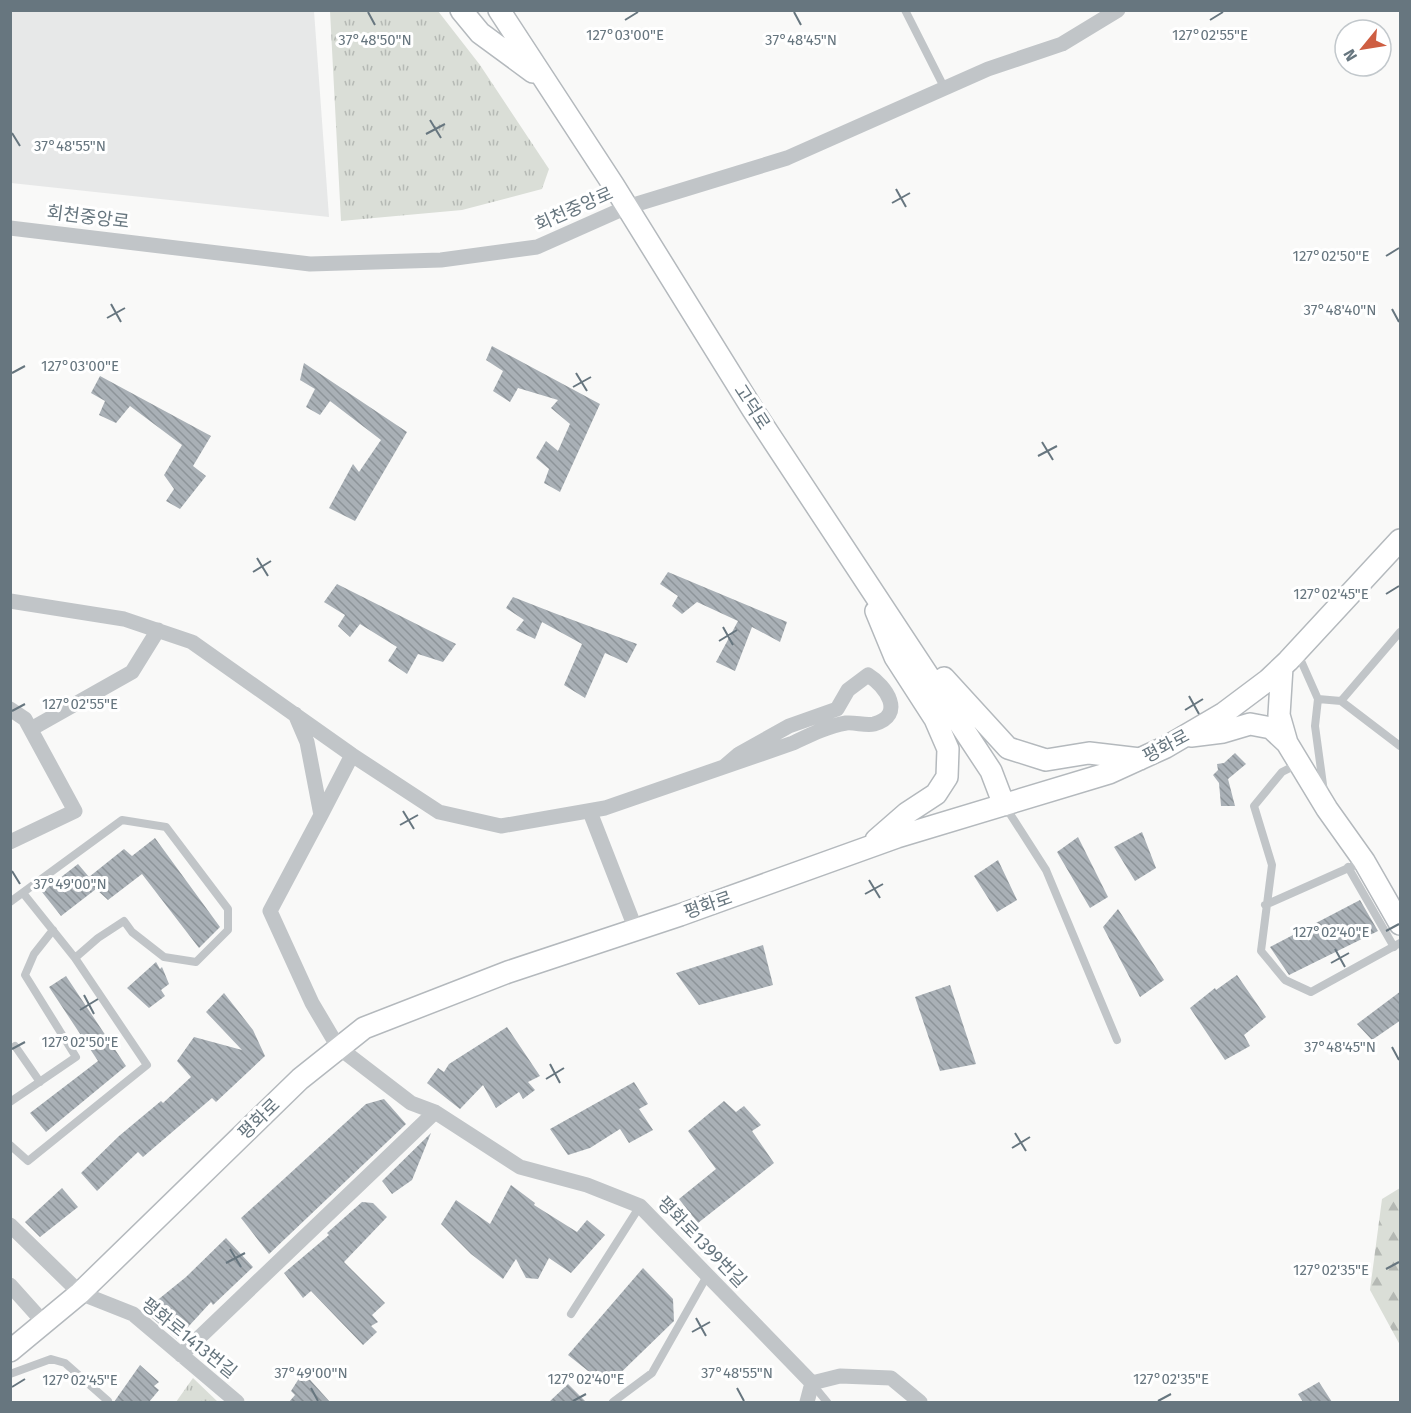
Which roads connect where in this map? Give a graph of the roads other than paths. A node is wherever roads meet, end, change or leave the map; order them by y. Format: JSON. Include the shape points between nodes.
{"nodes":[{"id":1,"x":461,"y":10,"type":"edge"},
{"id":2,"x":499,"y":10,"type":"edge"},
{"id":3,"x":517,"y":10,"type":"edge"},
{"id":4,"x":905,"y":10,"type":"edge"},
{"id":5,"x":1118,"y":10,"type":"edge"},
{"id":6,"x":541,"y":77,"type":"junction"},
{"id":7,"x":945,"y":89,"type":"junction"},
{"id":8,"x":627,"y":207,"type":"junction"},
{"id":9,"x":10,"y":228,"type":"edge"},
{"id":10,"x":1401,"y":540,"type":"edge"},
{"id":11,"x":861,"y":571,"type":"junction"},
{"id":12,"x":10,"y":601,"type":"edge"},
{"id":13,"x":894,"y":622,"type":"junction"},
{"id":14,"x":158,"y":630,"type":"junction"},
{"id":15,"x":1401,"y":632,"type":"edge"},
{"id":16,"x":1290,"y":660,"type":"junction"},
{"id":17,"x":1318,"y":699,"type":"junction"},
{"id":18,"x":1341,"y":701,"type":"junction"},
{"id":19,"x":10,"y":709,"type":"edge"},
{"id":20,"x":295,"y":714,"type":"junction"},
{"id":21,"x":31,"y":729,"type":"junction"},
{"id":22,"x":1184,"y":737,"type":"junction"},
{"id":23,"x":1287,"y":743,"type":"junction"},
{"id":24,"x":1401,"y":746,"type":"edge"},
{"id":25,"x":352,"y":755,"type":"junction"},
{"id":26,"x":1140,"y":759,"type":"junction"},
{"id":27,"x":1300,"y":763,"type":"junction"},
{"id":28,"x":725,"y":766,"type":"junction"},
{"id":29,"x":1004,"y":805,"type":"junction"},
{"id":30,"x":1327,"y":809,"type":"junction"},
{"id":31,"x":590,"y":812,"type":"junction"},
{"id":32,"x":321,"y":815,"type":"junction"},
{"id":33,"x":10,"y":842,"type":"edge"},
{"id":34,"x":867,"y":848,"type":"junction"},
{"id":35,"x":1356,"y":864,"type":"junction"},
{"id":36,"x":23,"y":893,"type":"junction"},
{"id":37,"x":10,"y":902,"type":"edge"},
{"id":38,"x":1265,"y":905,"type":"junction"},
{"id":39,"x":1401,"y":924,"type":"edge"},
{"id":40,"x":53,"y":930,"type":"junction"},
{"id":41,"x":636,"y":930,"type":"junction"},
{"id":42,"x":1397,"y":945,"type":"edge"},
{"id":43,"x":75,"y":958,"type":"junction"},
{"id":44,"x":1117,"y":1041,"type":"dead end"},
{"id":45,"x":15,"y":1046,"type":"dead end"},
{"id":46,"x":338,"y":1047,"type":"junction"},
{"id":47,"x":40,"y":1082,"type":"junction"},
{"id":48,"x":10,"y":1102,"type":"edge"},
{"id":49,"x":435,"y":1112,"type":"junction"},
{"id":50,"x":10,"y":1145,"type":"edge"},
{"id":51,"x":640,"y":1206,"type":"junction"},
{"id":52,"x":10,"y":1225,"type":"edge"},
{"id":53,"x":707,"y":1276,"type":"junction"},
{"id":54,"x":10,"y":1285,"type":"edge"},
{"id":55,"x":80,"y":1293,"type":"junction"},
{"id":56,"x":571,"y":1314,"type":"dead end"},
{"id":57,"x":45,"y":1324,"type":"junction"},
{"id":58,"x":10,"y":1352,"type":"edge"},
{"id":59,"x":181,"y":1355,"type":"junction"},
{"id":60,"x":10,"y":1374,"type":"edge"},
{"id":61,"x":812,"y":1383,"type":"junction"},
{"id":62,"x":108,"y":1401,"type":"dead end"},
{"id":63,"x":237,"y":1402,"type":"edge"},
{"id":64,"x":613,"y":1402,"type":"edge"},
{"id":65,"x":807,"y":1402,"type":"edge"},
{"id":66,"x":826,"y":1402,"type":"edge"},
{"id":67,"x":920,"y":1402,"type":"edge"}],
"edges":[{"from":1,"to":6,"type":"main road","via":[[480,33]]},
{"from":2,"to":6,"type":"main road","name":"고덕로"},
{"from":3,"to":6,"type":"main road"},
{"from":4,"to":7,"type":"lane"},
{"from":5,"to":7,"type":"street","name":"회천중앙로","via":[[1062,44],[988,69]]},
{"from":6,"to":8,"type":"main road","name":"고덕로"},
{"from":7,"to":8,"type":"street","name":"회천중앙로","via":[[787,158]]},
{"from":8,"to":9,"type":"street","name":"회천중앙로","via":[[537,247],[441,260],[322,264]]},
{"from":8,"to":11,"type":"main road","name":"고덕로","via":[[753,410]]},
{"from":10,"to":16,"type":"main road","name":"평화로"},
{"from":11,"to":13,"type":"main road","name":"고덕로"},
{"from":11,"to":34,"type":"main road","via":[[895,657],[935,719],[948,749],[947,777],[936,794]]},
{"from":12,"to":14,"type":"street","via":[[124,619]]},
{"from":13,"to":26,"type":"main road","via":[[1008,748],[1046,760],[1089,753]]},
{"from":13,"to":29,"type":"main road","name":"고덕로","via":[[995,777]]},
{"from":14,"to":20,"type":"street","via":[[192,642]]},
{"from":14,"to":21,"type":"street","via":[[132,672]]},
{"from":15,"to":18,"type":"lane"},
{"from":16,"to":17,"type":"lane"},
{"from":16,"to":22,"type":"main road","name":"평화로","via":[[1224,712]]},
{"from":16,"to":23,"type":"main road","via":[[1279,715]]},
{"from":17,"to":18,"type":"lane"},
{"from":17,"to":30,"type":"lane","via":[[1315,726]]},
{"from":18,"to":24,"type":"lane"},
{"from":19,"to":21,"type":"street","via":[[25,719]]},
{"from":20,"to":25,"type":"street"},
{"from":20,"to":32,"type":"street","via":[[308,742]]},
{"from":21,"to":33,"type":"street","via":[[75,811]]},
{"from":22,"to":23,"type":"main road","via":[[1251,724],[1271,728]]},
{"from":22,"to":26,"type":"main road","name":"평화로"},
{"from":23,"to":27,"type":"main road"},
{"from":25,"to":31,"type":"street","via":[[439,812],[501,826]]},
{"from":25,"to":32,"type":"street"},
{"from":26,"to":29,"type":"main road","name":"평화로","via":[[1109,773]]},
{"from":27,"to":30,"type":"main road"},
{"from":27,"to":38,"type":"lane","via":[[1282,772],[1254,806],[1272,865]]},
{"from":28,"to":28,"type":"street","via":[[848,723],[873,724],[885,719],[890,711],[890,698],[882,684],[868,675],[848,690],[837,709],[789,726]]},
{"from":28,"to":31,"type":"street"},
{"from":29,"to":34,"type":"main road","name":"평화로"},
{"from":29,"to":44,"type":"lane","via":[[1046,870]]},
{"from":30,"to":35,"type":"main road"},
{"from":31,"to":41,"type":"street"},
{"from":32,"to":46,"type":"street","via":[[270,911],[312,1003]]},
{"from":34,"to":41,"type":"main road","name":"평화로"},
{"from":35,"to":38,"type":"lane"},
{"from":35,"to":39,"type":"main road"},
{"from":35,"to":42,"type":"lane"},
{"from":36,"to":37,"type":"lane"},
{"from":36,"to":40,"type":"lane"},
{"from":36,"to":43,"type":"lane","via":[[122,820],[166,827],[228,909],[228,930],[196,962],[164,957],[124,921]]},
{"from":38,"to":42,"type":"lane","via":[[1261,951],[1285,980],[1311,992]]},
{"from":40,"to":43,"type":"lane"},
{"from":40,"to":47,"type":"lane","via":[[34,954],[25,975],[76,1058]]},
{"from":41,"to":46,"type":"main road","name":"평화로","via":[[403,1012],[364,1028]]},
{"from":43,"to":50,"type":"lane","via":[[147,1065],[28,1161]]},
{"from":45,"to":47,"type":"lane"},
{"from":46,"to":49,"type":"street","name":"평화로1399번길","via":[[411,1103]]},
{"from":46,"to":55,"type":"main road","name":"평화로"},
{"from":47,"to":48,"type":"lane"},
{"from":49,"to":51,"type":"street","name":"평화로1399번길","via":[[520,1167],[587,1185]]},
{"from":49,"to":59,"type":"street"},
{"from":51,"to":53,"type":"street","name":"평화로1399번길"},
{"from":51,"to":56,"type":"lane"},
{"from":52,"to":55,"type":"street"},
{"from":53,"to":61,"type":"street","name":"평화로1399번길"},
{"from":53,"to":64,"type":"lane","via":[[652,1372]]},
{"from":54,"to":57,"type":"street"},
{"from":55,"to":57,"type":"main road","name":"평화로"},
{"from":55,"to":59,"type":"street","name":"평화로1413번길","via":[[133,1314]]},
{"from":57,"to":58,"type":"main road","name":"평화로"},
{"from":59,"to":63,"type":"street","name":"평화로1413번길"},
{"from":60,"to":62,"type":"lane","via":[[51,1359],[65,1363]]},
{"from":61,"to":65,"type":"street"},
{"from":61,"to":66,"type":"lane"},
{"from":61,"to":67,"type":"street","via":[[840,1376],[891,1378]]}]}
